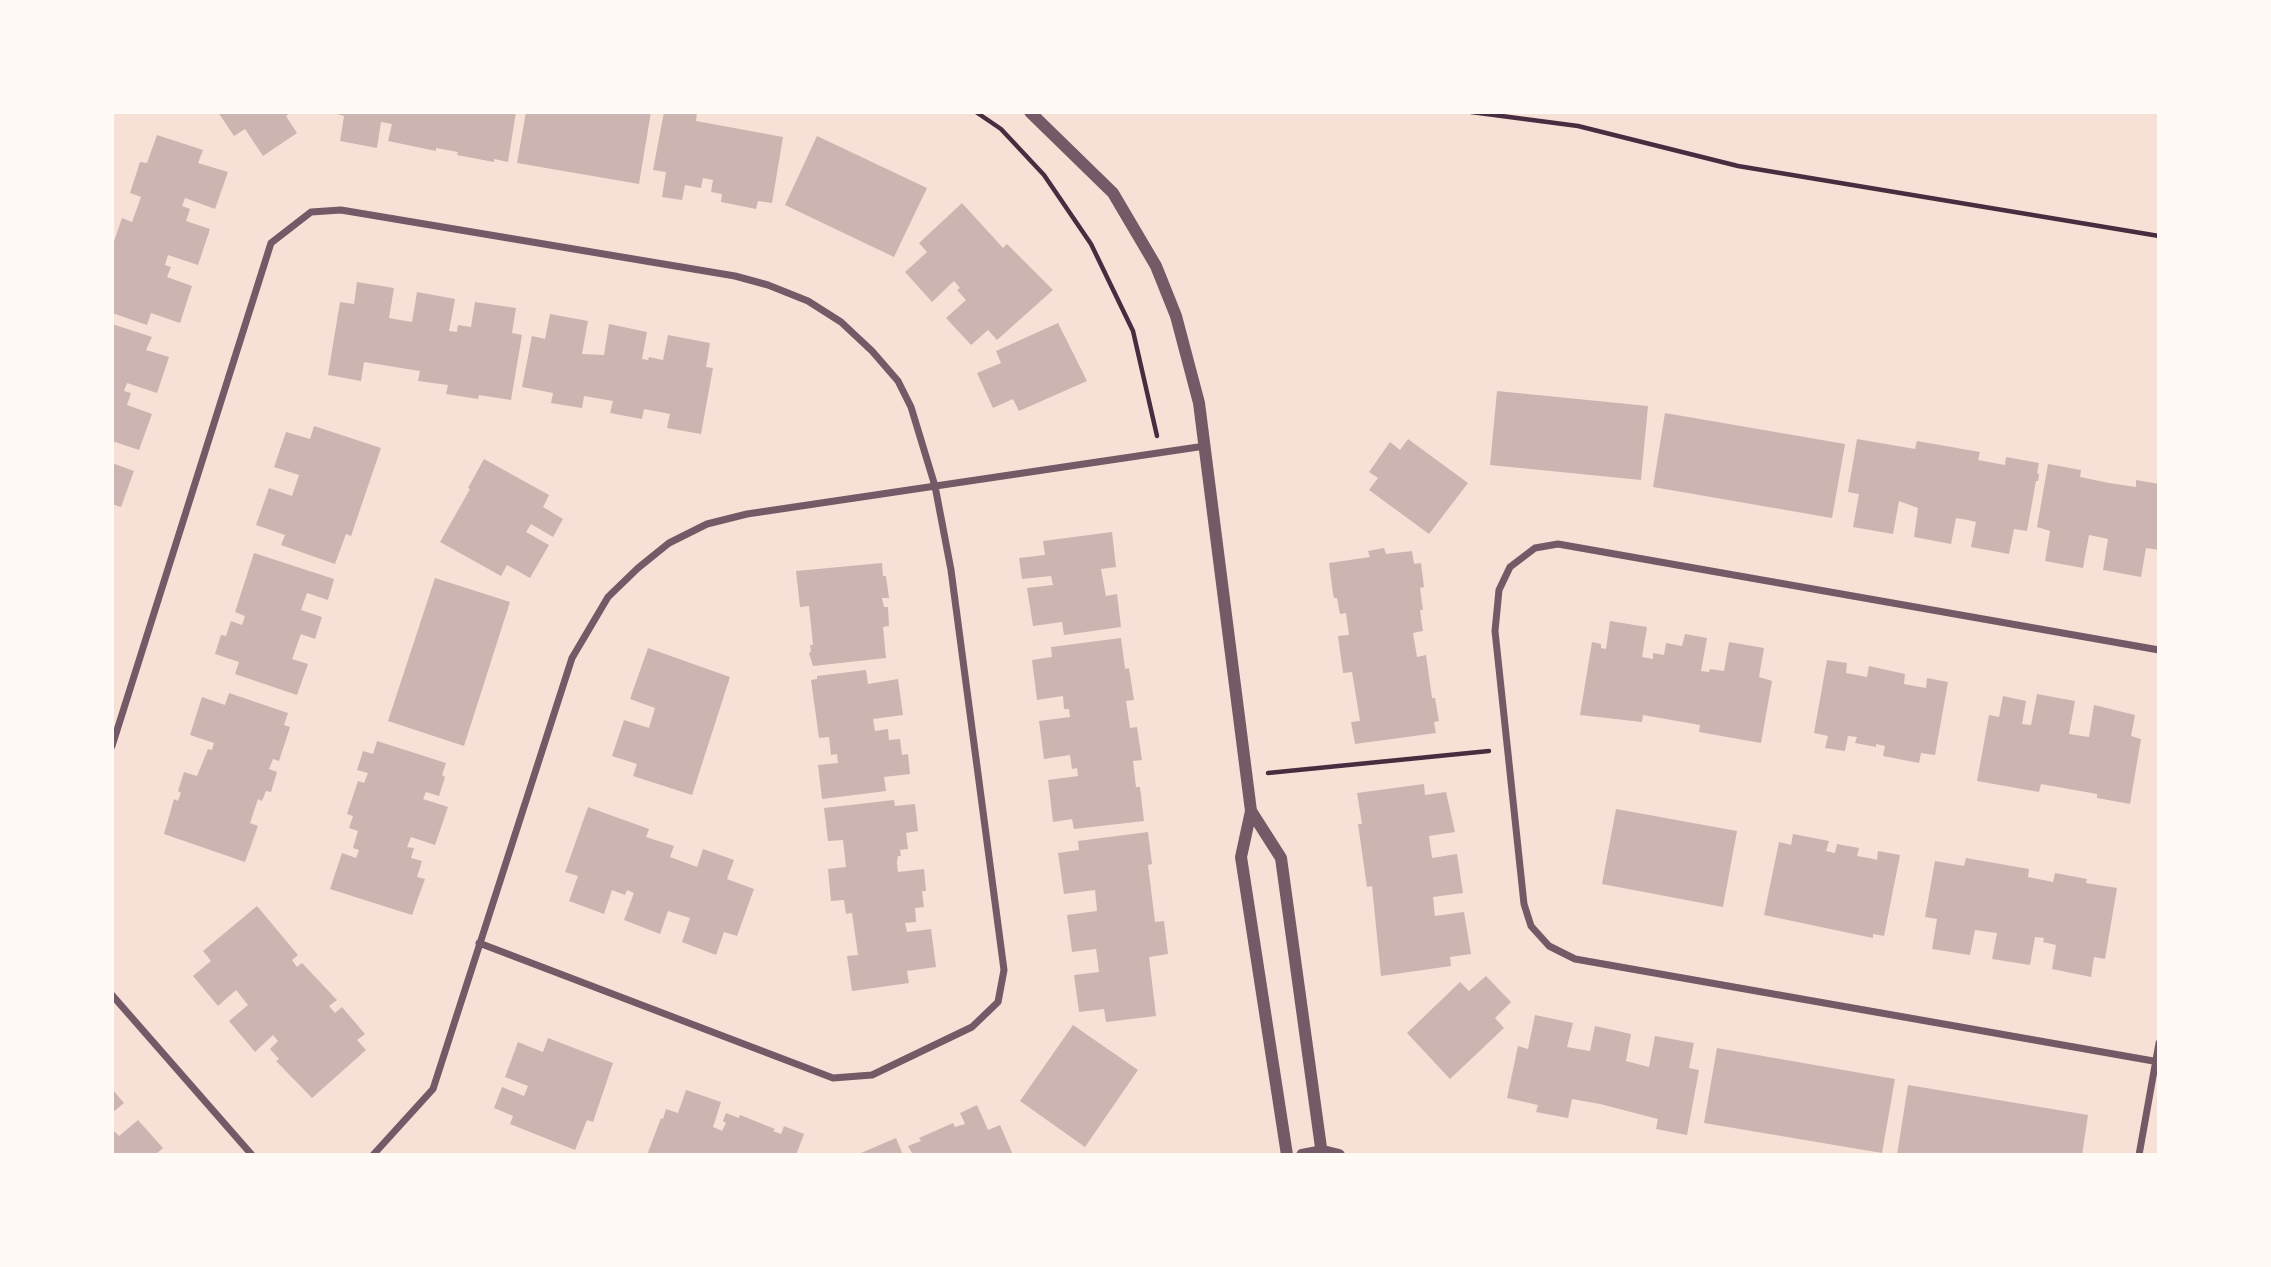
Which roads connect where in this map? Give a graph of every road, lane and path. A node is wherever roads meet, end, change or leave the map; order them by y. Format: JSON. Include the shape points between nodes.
{"nodes":[{"id":1,"x":976,"y":112,"type":"edge"},
{"id":2,"x":1030,"y":112,"type":"edge"},
{"id":3,"x":1471,"y":112,"type":"edge"},
{"id":4,"x":2159,"y":236,"type":"edge"},
{"id":5,"x":1205,"y":446,"type":"junction"},
{"id":6,"x":1161,"y":454,"type":"junction"},
{"id":7,"x":935,"y":486,"type":"junction"},
{"id":8,"x":2159,"y":650,"type":"edge"},
{"id":9,"x":112,"y":746,"type":"edge"},
{"id":10,"x":1507,"y":749,"type":"junction"},
{"id":11,"x":1246,"y":775,"type":"junction"},
{"id":12,"x":1251,"y":811,"type":"junction"},
{"id":13,"x":480,"y":943,"type":"junction"},
{"id":14,"x":112,"y":995,"type":"edge"},
{"id":15,"x":2159,"y":1043,"type":"edge"},
{"id":16,"x":2157,"y":1061,"type":"edge"},
{"id":17,"x":1323,"y":1153,"type":"edge"},
{"id":18,"x":252,"y":1155,"type":"edge"},
{"id":19,"x":373,"y":1155,"type":"edge"},
{"id":20,"x":1287,"y":1155,"type":"edge"},
{"id":21,"x":1302,"y":1155,"type":"edge"},
{"id":22,"x":1339,"y":1155,"type":"edge"},
{"id":23,"x":2139,"y":1155,"type":"edge"}],
"edges":[{"from":1,"to":6,"type":"path","via":[[1001,130],[1044,175],[1091,244],[1133,331]]},
{"from":2,"to":5,"type":"street","via":[[1113,193],[1156,266],[1176,316],[1199,403]]},
{"from":3,"to":4,"type":"path","via":[[1578,126],[1738,166]]},
{"from":5,"to":6,"type":"street"},
{"from":5,"to":11,"type":"street"},
{"from":6,"to":7,"type":"street"},
{"from":7,"to":9,"type":"street","via":[[911,407],[898,381],[841,322],[808,301],[735,276],[341,210],[311,212],[271,243]]},
{"from":7,"to":13,"type":"street","via":[[747,513],[707,524],[669,543],[608,597],[572,658]]},
{"from":7,"to":13,"type":"street","via":[[951,570],[1004,970],[998,1002],[972,1027],[873,1075],[833,1078]]},
{"from":8,"to":10,"type":"street","via":[[1558,544],[1535,548],[1510,567],[1499,590],[1495,632]]},
{"from":10,"to":11,"type":"path"},
{"from":10,"to":16,"type":"street","via":[[1524,904],[1531,926],[1549,946],[1575,959]]},
{"from":11,"to":12,"type":"street"},
{"from":12,"to":17,"type":"street","via":[[1281,858]]},
{"from":12,"to":20,"type":"street","via":[[1241,857]]},
{"from":13,"to":19,"type":"street","via":[[433,1089]]},
{"from":14,"to":18,"type":"street"},
{"from":15,"to":16,"type":"street"},
{"from":16,"to":23,"type":"street"},
{"from":17,"to":21,"type":"street"},
{"from":17,"to":22,"type":"street"}]}
